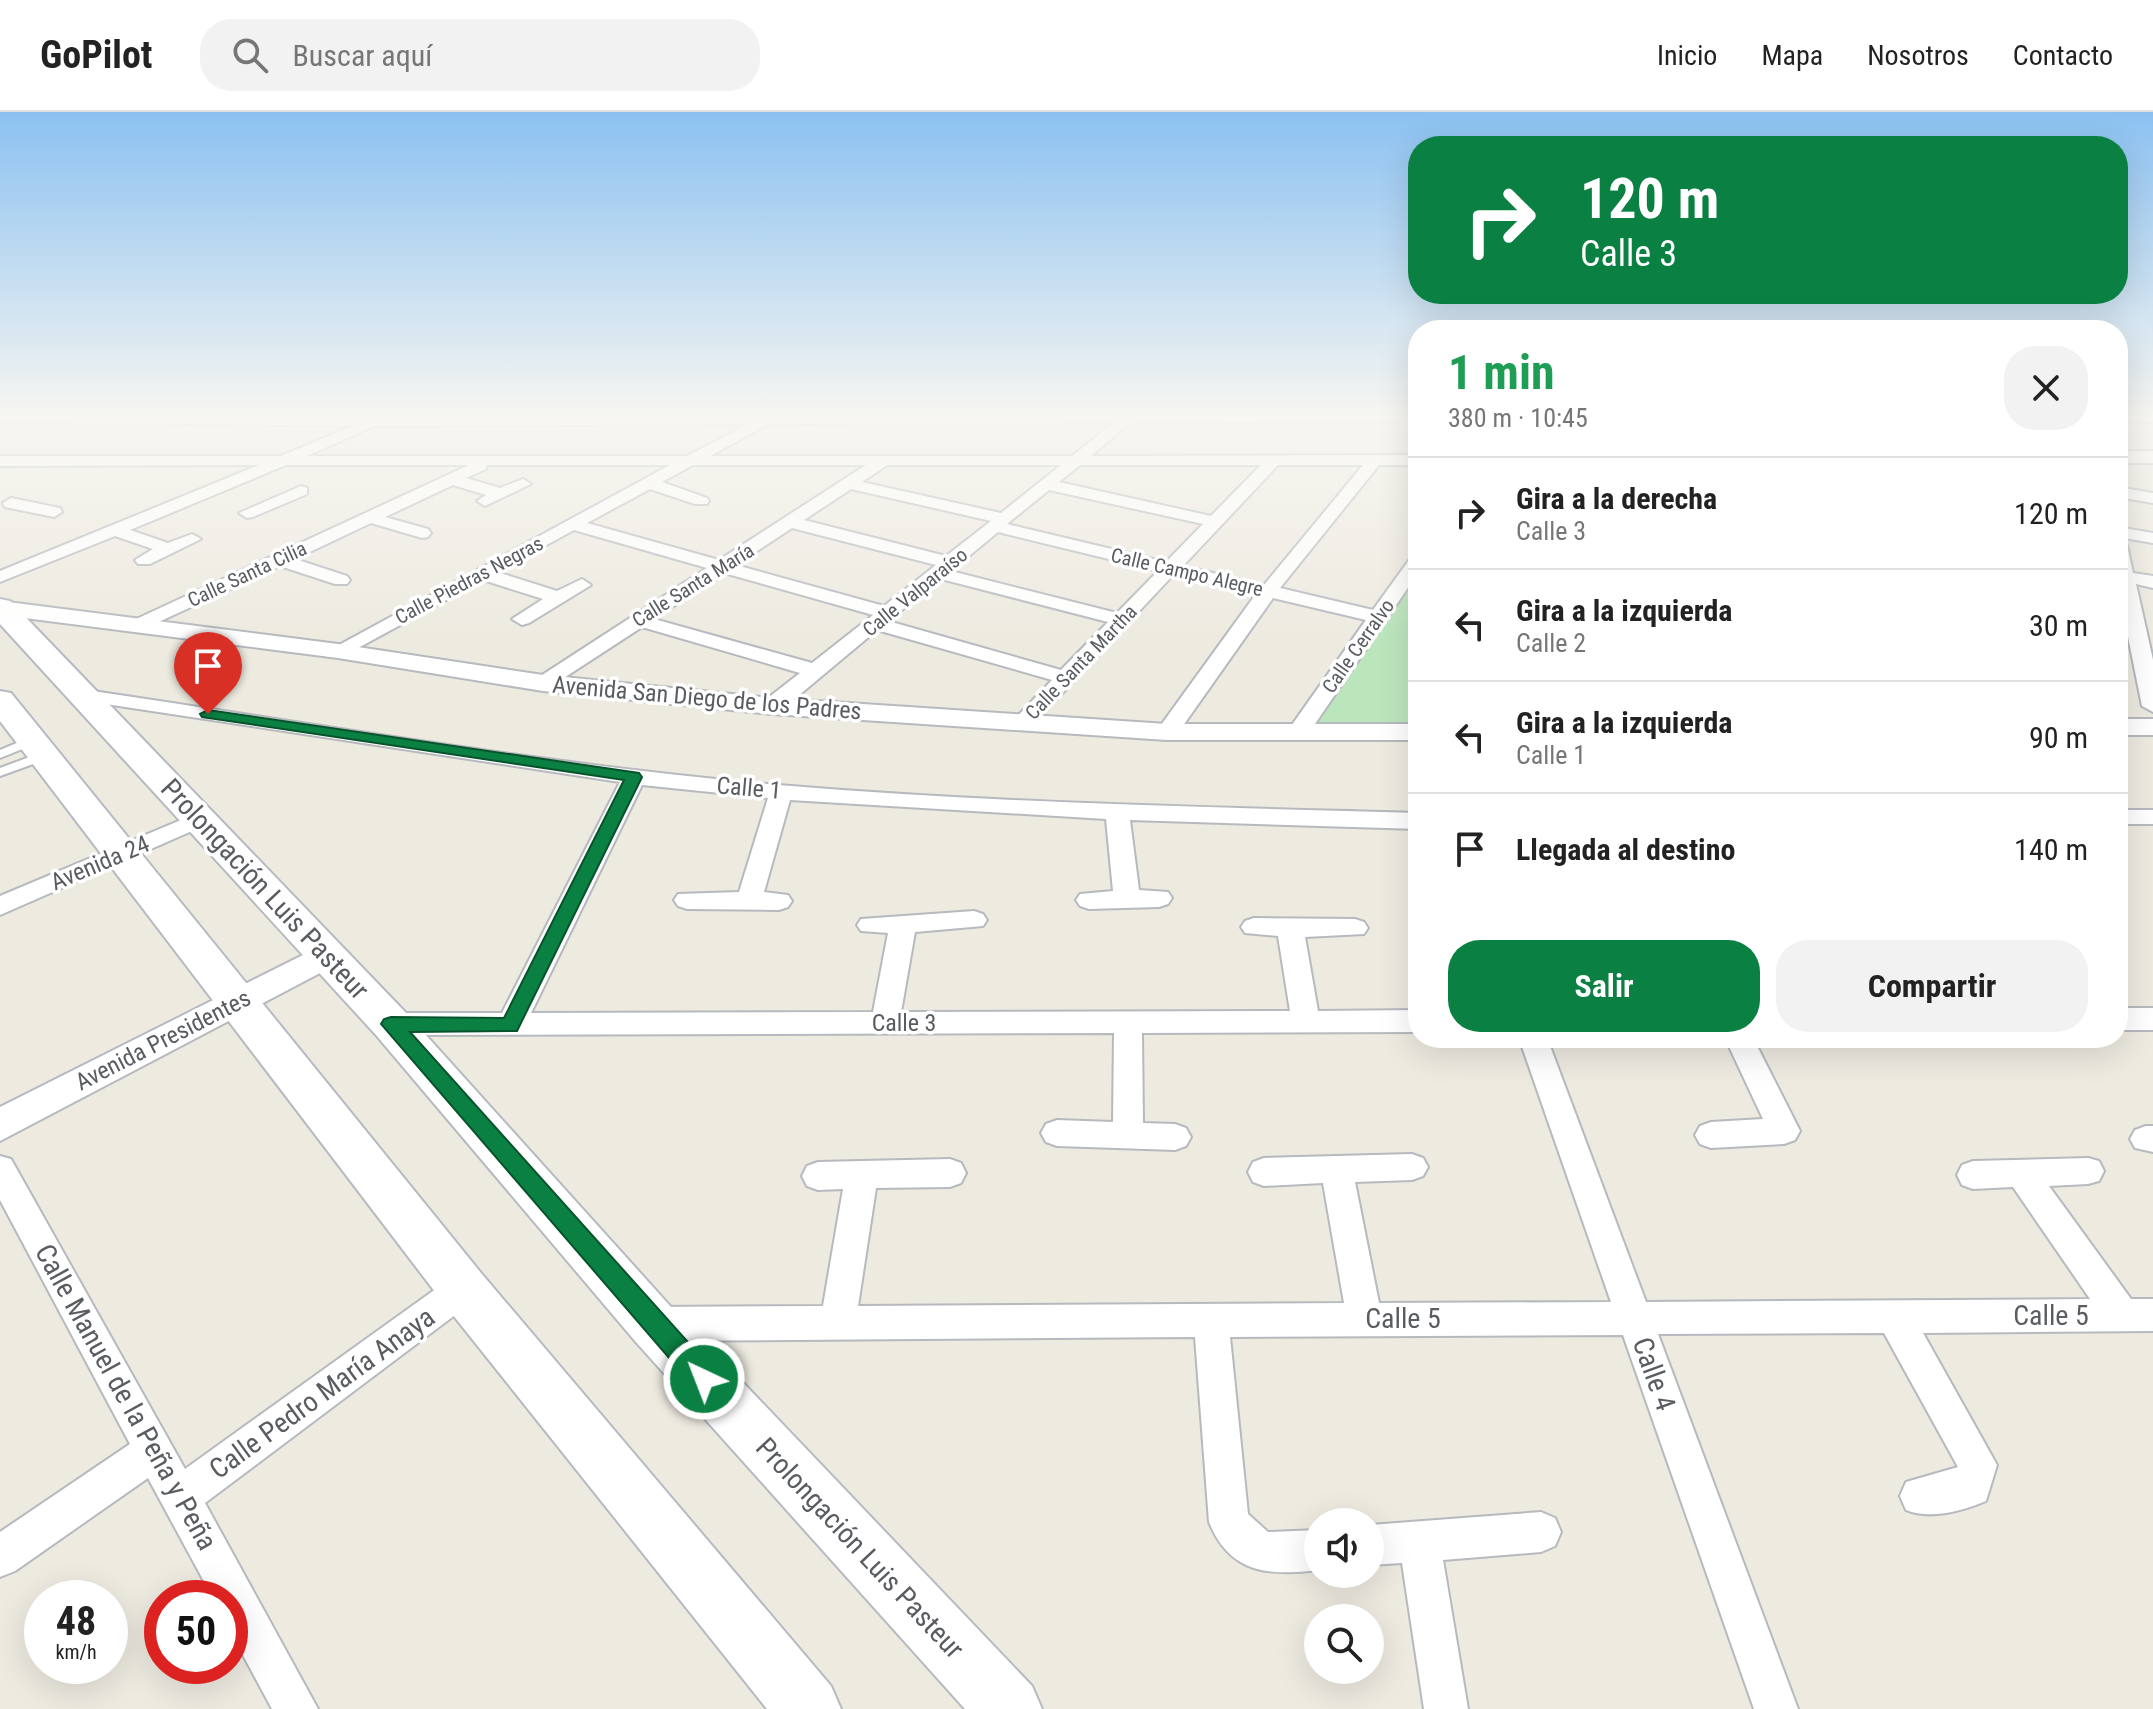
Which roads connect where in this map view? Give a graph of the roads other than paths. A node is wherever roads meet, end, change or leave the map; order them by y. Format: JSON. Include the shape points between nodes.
{"nodes":[{"id":1,"x":218,"y":489,"type":"edge"},
{"id":2,"x":431,"y":489,"type":"edge"},
{"id":3,"x":483,"y":489,"type":"edge"},
{"id":4,"x":513,"y":489,"type":"edge"},
{"id":5,"x":642,"y":489,"type":"edge"},
{"id":6,"x":664,"y":489,"type":"edge"},
{"id":7,"x":842,"y":489,"type":"edge"},
{"id":8,"x":867,"y":489,"type":"edge"},
{"id":9,"x":1045,"y":489,"type":"edge"},
{"id":10,"x":1065,"y":489,"type":"edge"},
{"id":11,"x":1248,"y":489,"type":"edge"},
{"id":12,"x":1352,"y":489,"type":"edge"},
{"id":13,"x":214,"y":490,"type":"junction"},
{"id":14,"x":301,"y":491,"type":"dead end"},
{"id":15,"x":720,"y":491,"type":"dead end"},
{"id":16,"x":501,"y":494,"type":"junction"},
{"id":17,"x":2128,"y":494,"type":"edge"},
{"id":18,"x":2153,"y":498,"type":"edge"},
{"id":19,"x":701,"y":501,"type":"junction"},
{"id":20,"x":482,"y":503,"type":"dead end"},
{"id":21,"x":264,"y":506,"type":"junction"},
{"id":22,"x":13,"y":509,"type":"edge"},
{"id":23,"x":686,"y":510,"type":"dead end"},
{"id":24,"x":54,"y":512,"type":"dead end"},
{"id":25,"x":247,"y":513,"type":"dead end"},
{"id":26,"x":369,"y":517,"type":"junction"},
{"id":27,"x":790,"y":522,"type":"junction"},
{"id":28,"x":1217,"y":522,"type":"junction"},
{"id":29,"x":442,"y":523,"type":"dead end"},
{"id":30,"x":1002,"y":523,"type":"junction"},
{"id":31,"x":574,"y":525,"type":"junction"},
{"id":32,"x":114,"y":530,"type":"junction"},
{"id":33,"x":422,"y":533,"type":"junction"},
{"id":34,"x":2128,"y":534,"type":"edge"},
{"id":35,"x":2153,"y":538,"type":"edge"},
{"id":36,"x":192,"y":539,"type":"dead end"},
{"id":37,"x":403,"y":542,"type":"dead end"},
{"id":38,"x":169,"y":549,"type":"junction"},
{"id":39,"x":277,"y":559,"type":"junction"},
{"id":40,"x":144,"y":560,"type":"dead end"},
{"id":41,"x":724,"y":567,"type":"junction"},
{"id":42,"x":945,"y":568,"type":"junction"},
{"id":43,"x":1173,"y":568,"type":"junction"},
{"id":44,"x":359,"y":571,"type":"dead end"},
{"id":45,"x":481,"y":573,"type":"junction"},
{"id":46,"x":1408,"y":574,"type":"edge"},
{"id":47,"x":0,"y":577,"type":"edge"},
{"id":48,"x":2128,"y":577,"type":"edge"},
{"id":49,"x":2153,"y":582,"type":"edge"},
{"id":50,"x":582,"y":585,"type":"dead end"},
{"id":51,"x":2128,"y":590,"type":"edge"},
{"id":52,"x":1268,"y":591,"type":"junction"},
{"id":53,"x":559,"y":598,"type":"junction"},
{"id":54,"x":1,"y":608,"type":"edge"},
{"id":55,"x":1377,"y":617,"type":"junction"},
{"id":56,"x":882,"y":618,"type":"junction"},
{"id":57,"x":522,"y":619,"type":"dead end"},
{"id":58,"x":638,"y":620,"type":"junction"},
{"id":59,"x":1121,"y":620,"type":"junction"},
{"id":60,"x":139,"y":625,"type":"junction"},
{"id":61,"x":2145,"y":630,"type":"edge"},
{"id":62,"x":338,"y":651,"type":"junction"},
{"id":63,"x":816,"y":671,"type":"junction"},
{"id":64,"x":1064,"y":677,"type":"junction"},
{"id":65,"x":543,"y":683,"type":"junction"},
{"id":66,"x":86,"y":696,"type":"junction"},
{"id":67,"x":0,"y":700,"type":"edge"},
{"id":68,"x":772,"y":706,"type":"junction"},
{"id":69,"x":2153,"y":706,"type":"edge"},
{"id":70,"x":1021,"y":724,"type":"junction"},
{"id":71,"x":2128,"y":727,"type":"edge"},
{"id":72,"x":2153,"y":727,"type":"edge"},
{"id":73,"x":1167,"y":732,"type":"junction"},
{"id":74,"x":1298,"y":732,"type":"junction"},
{"id":75,"x":1408,"y":732,"type":"edge"},
{"id":76,"x":37,"y":749,"type":"junction"},
{"id":77,"x":0,"y":754,"type":"edge"},
{"id":78,"x":0,"y":772,"type":"edge"},
{"id":79,"x":634,"y":777,"type":"junction"},
{"id":80,"x":781,"y":792,"type":"junction"},
{"id":81,"x":1117,"y":812,"type":"junction"},
{"id":82,"x":2128,"y":817,"type":"edge"},
{"id":83,"x":2153,"y":817,"type":"edge"},
{"id":84,"x":200,"y":819,"type":"junction"},
{"id":85,"x":1408,"y":821,"type":"edge"},
{"id":86,"x":119,"y":855,"type":"junction"},
{"id":87,"x":1159,"y":898,"type":"dead end"},
{"id":88,"x":1127,"y":899,"type":"junction"},
{"id":89,"x":687,"y":900,"type":"dead end"},
{"id":90,"x":1089,"y":900,"type":"dead end"},
{"id":91,"x":749,"y":901,"type":"junction"},
{"id":92,"x":779,"y":901,"type":"dead end"},
{"id":93,"x":0,"y":906,"type":"edge"},
{"id":94,"x":974,"y":920,"type":"dead end"},
{"id":95,"x":903,"y":924,"type":"junction"},
{"id":96,"x":870,"y":925,"type":"dead end"},
{"id":97,"x":1254,"y":927,"type":"dead end"},
{"id":98,"x":1290,"y":927,"type":"junction"},
{"id":99,"x":1355,"y":928,"type":"dead end"},
{"id":100,"x":327,"y":955,"type":"junction"},
{"id":101,"x":235,"y":1003,"type":"junction"},
{"id":102,"x":1408,"y":1021,"type":"edge"},
{"id":103,"x":1128,"y":1022,"type":"junction"},
{"id":104,"x":1306,"y":1022,"type":"junction"},
{"id":105,"x":885,"y":1023,"type":"junction"},
{"id":106,"x":391,"y":1024,"type":"junction"},
{"id":107,"x":510,"y":1026,"type":"junction"},
{"id":108,"x":1537,"y":1048,"type":"edge"},
{"id":109,"x":1744,"y":1048,"type":"edge"},
{"id":110,"x":0,"y":1125,"type":"edge"},
{"id":111,"x":1057,"y":1133,"type":"dead end"},
{"id":112,"x":1711,"y":1135,"type":"dead end"},
{"id":113,"x":1128,"y":1136,"type":"junction"},
{"id":114,"x":1175,"y":1137,"type":"dead end"},
{"id":115,"x":1412,"y":1167,"type":"dead end"},
{"id":116,"x":0,"y":1169,"type":"edge"},
{"id":117,"x":1337,"y":1170,"type":"junction"},
{"id":118,"x":2088,"y":1171,"type":"dead end"},
{"id":119,"x":1264,"y":1172,"type":"dead end"},
{"id":120,"x":950,"y":1173,"type":"dead end"},
{"id":121,"x":2022,"y":1174,"type":"junction"},
{"id":122,"x":862,"y":1175,"type":"junction"},
{"id":123,"x":1973,"y":1175,"type":"dead end"},
{"id":124,"x":818,"y":1176,"type":"dead end"},
{"id":125,"x":463,"y":1289,"type":"junction"},
{"id":126,"x":2137,"y":1315,"type":"edge"},
{"id":127,"x":1894,"y":1316,"type":"junction"},
{"id":128,"x":1634,"y":1317,"type":"junction"},
{"id":129,"x":1364,"y":1319,"type":"junction"},
{"id":130,"x":1211,"y":1320,"type":"junction"},
{"id":131,"x":838,"y":1322,"type":"junction"},
{"id":132,"x":653,"y":1324,"type":"junction"},
{"id":133,"x":155,"y":1450,"type":"junction"},
{"id":134,"x":181,"y":1496,"type":"junction"},
{"id":135,"x":1920,"y":1496,"type":"dead end"},
{"id":136,"x":1541,"y":1532,"type":"dead end"},
{"id":137,"x":1419,"y":1541,"type":"junction"},
{"id":138,"x":1384,"y":1544,"type":"edge"},
{"id":139,"x":1304,"y":1551,"type":"edge"},
{"id":140,"x":0,"y":1556,"type":"edge"},
{"id":141,"x":296,"y":1709,"type":"edge"},
{"id":142,"x":808,"y":1709,"type":"edge"},
{"id":143,"x":1009,"y":1709,"type":"edge"},
{"id":144,"x":1446,"y":1709,"type":"edge"},
{"id":145,"x":1776,"y":1709,"type":"edge"}],
"edges":[{"from":1,"to":13,"type":"street"},
{"from":2,"to":26,"type":"street","name":"Calle Santa Cilia"},
{"from":3,"to":16,"type":"street"},
{"from":4,"to":16,"type":"street"},
{"from":5,"to":31,"type":"street","name":"Calle Piedras Negras"},
{"from":6,"to":19,"type":"street"},
{"from":7,"to":27,"type":"street","name":"Calle Santa María"},
{"from":8,"to":30,"type":"street","name":"Calle Campo Alegre"},
{"from":9,"to":30,"type":"street","name":"Calle Valparaíso"},
{"from":10,"to":28,"type":"street"},
{"from":11,"to":28,"type":"street","name":"Calle Santa Martha"},
{"from":12,"to":52,"type":"street"},
{"from":13,"to":21,"type":"street"},
{"from":13,"to":32,"type":"street"},
{"from":14,"to":21,"type":"street"},
{"from":15,"to":19,"type":"street"},
{"from":16,"to":20,"type":"street"},
{"from":17,"to":18,"type":"street"},
{"from":19,"to":23,"type":"street"},
{"from":21,"to":25,"type":"street"},
{"from":22,"to":24,"type":"street"},
{"from":26,"to":33,"type":"street"},
{"from":26,"to":39,"type":"street","name":"Calle Santa Cilia"},
{"from":27,"to":41,"type":"street","name":"Calle Santa María"},
{"from":27,"to":42,"type":"street"},
{"from":28,"to":43,"type":"street","name":"Calle Santa Martha"},
{"from":29,"to":33,"type":"street"},
{"from":30,"to":42,"type":"street","name":"Calle Valparaíso"},
{"from":30,"to":43,"type":"street","name":"Calle Campo Alegre"},
{"from":31,"to":41,"type":"street"},
{"from":31,"to":45,"type":"street","name":"Calle Piedras Negras"},
{"from":32,"to":38,"type":"street"},
{"from":32,"to":47,"type":"street"},
{"from":33,"to":37,"type":"street"},
{"from":34,"to":35,"type":"street"},
{"from":36,"to":38,"type":"street"},
{"from":38,"to":40,"type":"street"},
{"from":39,"to":44,"type":"street","via":[[332,584]]},
{"from":39,"to":60,"type":"street","name":"Calle Santa Cilia"},
{"from":41,"to":56,"type":"street"},
{"from":41,"to":58,"type":"street","name":"Calle Santa María"},
{"from":42,"to":56,"type":"street","name":"Calle Valparaíso"},
{"from":42,"to":59,"type":"street"},
{"from":43,"to":52,"type":"street","name":"Calle Campo Alegre"},
{"from":43,"to":59,"type":"street","name":"Calle Santa Martha"},
{"from":45,"to":53,"type":"street"},
{"from":45,"to":62,"type":"street","name":"Calle Piedras Negras"},
{"from":46,"to":55,"type":"street","name":"Calle Cerralvo"},
{"from":48,"to":49,"type":"street"},
{"from":50,"to":53,"type":"street"},
{"from":51,"to":61,"type":"street"},
{"from":52,"to":55,"type":"street","name":"Calle Campo Alegre"},
{"from":52,"to":73,"type":"street"},
{"from":53,"to":57,"type":"street"},
{"from":54,"to":60,"type":"street","name":"Avenida San Diego de los Padres"},
{"from":54,"to":66,"type":"main road","name":"Prolongación Luis Pasteur"},
{"from":55,"to":74,"type":"street","name":"Calle Cerralvo"},
{"from":56,"to":63,"type":"street","name":"Calle Valparaíso"},
{"from":56,"to":64,"type":"street"},
{"from":58,"to":63,"type":"street"},
{"from":58,"to":65,"type":"street","name":"Calle Santa María"},
{"from":59,"to":64,"type":"street","name":"Calle Santa Martha"},
{"from":60,"to":62,"type":"street","name":"Avenida San Diego de los Padres"},
{"from":61,"to":69,"type":"street"},
{"from":62,"to":65,"type":"street","name":"Avenida San Diego de los Padres"},
{"from":63,"to":68,"type":"street","name":"Calle Valparaíso"},
{"from":64,"to":70,"type":"street","name":"Calle Santa Martha"},
{"from":65,"to":68,"type":"street","name":"Avenida San Diego de los Padres"},
{"from":66,"to":79,"type":"street","name":"Calle 1"},
{"from":66,"to":84,"type":"main road","name":"Prolongación Luis Pasteur"},
{"from":67,"to":76,"type":"main road"},
{"from":68,"to":70,"type":"street","name":"Avenida San Diego de los Padres"},
{"from":70,"to":73,"type":"street","name":"Avenida San Diego de los Padres"},
{"from":71,"to":72,"type":"street"},
{"from":73,"to":74,"type":"street","name":"Avenida San Diego de los Padres"},
{"from":74,"to":75,"type":"street","name":"Avenida San Diego de los Padres"},
{"from":76,"to":77,"type":"lane"},
{"from":76,"to":78,"type":"lane"},
{"from":76,"to":86,"type":"main road"},
{"from":79,"to":80,"type":"street","name":"Calle 1"},
{"from":79,"to":107,"type":"street"},
{"from":80,"to":81,"type":"street","name":"Calle 1"},
{"from":80,"to":91,"type":"street"},
{"from":81,"to":85,"type":"street","name":"Calle 1"},
{"from":81,"to":88,"type":"street"},
{"from":82,"to":83,"type":"street"},
{"from":84,"to":86,"type":"street","name":"Avenida 24"},
{"from":84,"to":100,"type":"main road","name":"Prolongación Luis Pasteur"},
{"from":86,"to":93,"type":"street","name":"Avenida 24"},
{"from":86,"to":101,"type":"main road"},
{"from":87,"to":88,"type":"street"},
{"from":88,"to":90,"type":"street"},
{"from":89,"to":91,"type":"street"},
{"from":91,"to":92,"type":"street"},
{"from":94,"to":95,"type":"street"},
{"from":95,"to":96,"type":"street"},
{"from":95,"to":105,"type":"street"},
{"from":97,"to":98,"type":"street"},
{"from":98,"to":99,"type":"street"},
{"from":98,"to":104,"type":"street"},
{"from":100,"to":101,"type":"street","name":"Avenida Presidentes"},
{"from":100,"to":106,"type":"main road","name":"Prolongación Luis Pasteur"},
{"from":101,"to":110,"type":"street","name":"Avenida Presidentes"},
{"from":101,"to":125,"type":"main road"},
{"from":102,"to":104,"type":"street","name":"Calle 3"},
{"from":103,"to":104,"type":"street","name":"Calle 3"},
{"from":103,"to":105,"type":"street","name":"Calle 3"},
{"from":103,"to":113,"type":"street"},
{"from":105,"to":107,"type":"street","name":"Calle 3"},
{"from":106,"to":107,"type":"street","name":"Calle 3"},
{"from":106,"to":132,"type":"main road","name":"Prolongación Luis Pasteur"},
{"from":108,"to":128,"type":"street","name":"Calle 4"},
{"from":109,"to":112,"type":"street","via":[[1784,1131]]},
{"from":111,"to":113,"type":"street"},
{"from":113,"to":114,"type":"street"},
{"from":115,"to":117,"type":"street"},
{"from":116,"to":133,"type":"street","name":"Calle Manuel de la Peña y Peña"},
{"from":117,"to":119,"type":"street"},
{"from":117,"to":129,"type":"street"},
{"from":118,"to":121,"type":"street"},
{"from":120,"to":122,"type":"street"},
{"from":121,"to":123,"type":"street"},
{"from":121,"to":126,"type":"street"},
{"from":122,"to":124,"type":"street"},
{"from":122,"to":131,"type":"street"},
{"from":125,"to":134,"type":"street","name":"Calle Pedro María Anaya"},
{"from":125,"to":142,"type":"main road"},
{"from":126,"to":127,"type":"street","name":"Calle 5"},
{"from":127,"to":128,"type":"street","name":"Calle 5"},
{"from":127,"to":135,"type":"street","via":[[1978,1465],[1972,1487]]},
{"from":128,"to":129,"type":"street","name":"Calle 5"},
{"from":128,"to":145,"type":"street","name":"Calle 4"},
{"from":129,"to":130,"type":"street","name":"Calle 5"},
{"from":130,"to":131,"type":"street","name":"Calle 5"},
{"from":130,"to":139,"type":"street","via":[[1229,1522],[1244,1543],[1268,1554]]},
{"from":131,"to":132,"type":"street","name":"Calle 5"},
{"from":132,"to":143,"type":"main road","name":"Prolongación Luis Pasteur"},
{"from":133,"to":134,"type":"street","name":"Calle Manuel de la Peña y Peña"},
{"from":133,"to":140,"type":"street"},
{"from":134,"to":141,"type":"street","name":"Calle Manuel de la Peña y Peña"},
{"from":136,"to":137,"type":"street"},
{"from":137,"to":138,"type":"street"},
{"from":137,"to":144,"type":"street"}]}
